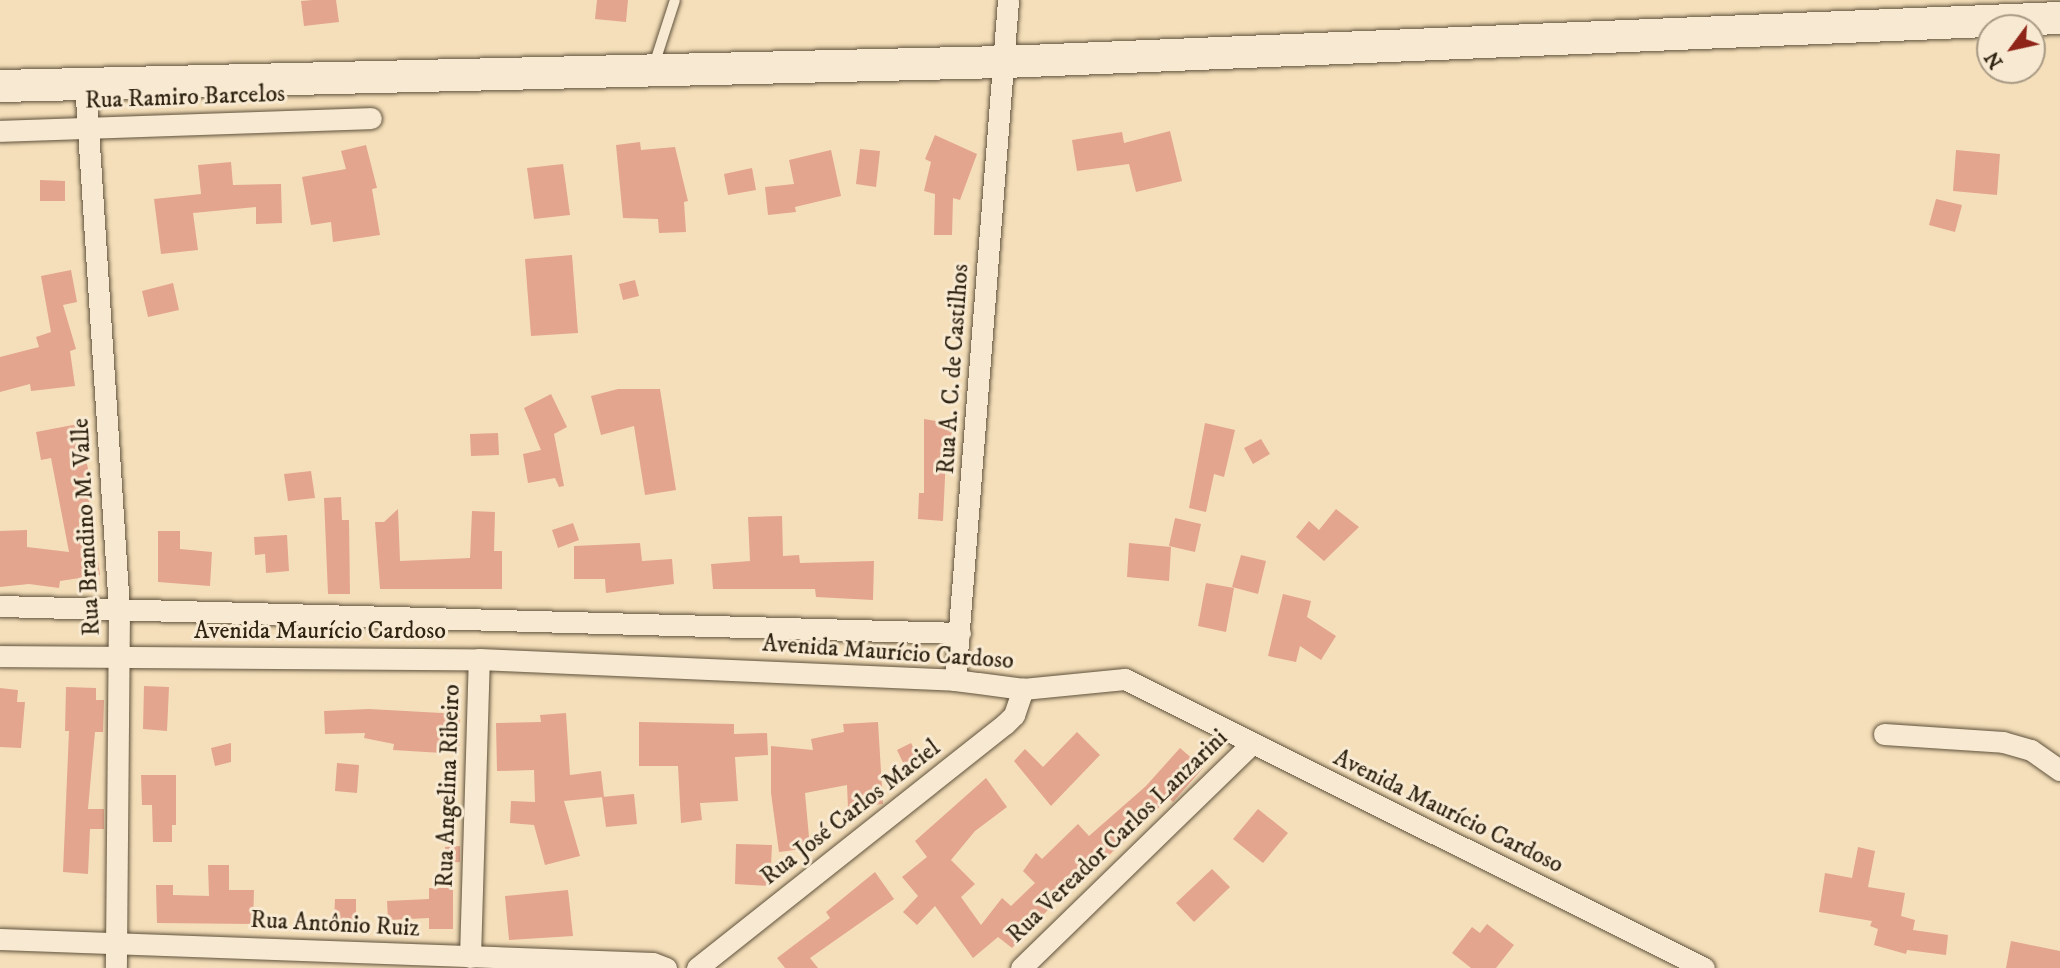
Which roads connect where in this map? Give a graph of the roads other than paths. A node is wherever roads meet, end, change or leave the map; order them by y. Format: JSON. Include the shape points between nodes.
{"nodes":[{"id":1,"x":675,"y":0,"type":"edge"},
{"id":2,"x":1008,"y":0,"type":"edge"},
{"id":3,"x":2060,"y":18,"type":"edge"},
{"id":4,"x":1004,"y":62,"type":"junction"},
{"id":5,"x":652,"y":74,"type":"junction"},
{"id":6,"x":85,"y":83,"type":"junction"},
{"id":7,"x":0,"y":86,"type":"edge"},
{"id":8,"x":371,"y":118,"type":"dead end"},
{"id":9,"x":88,"y":128,"type":"junction"},
{"id":10,"x":0,"y":131,"type":"edge"},
{"id":11,"x":0,"y":606,"type":"edge"},
{"id":12,"x":119,"y":608,"type":"junction"},
{"id":13,"x":960,"y":633,"type":"junction"},
{"id":14,"x":0,"y":656,"type":"edge"},
{"id":15,"x":120,"y":659,"type":"junction"},
{"id":16,"x":479,"y":659,"type":"junction"},
{"id":17,"x":955,"y":680,"type":"junction"},
{"id":18,"x":1023,"y":689,"type":"junction"},
{"id":19,"x":1884,"y":734,"type":"dead end"},
{"id":20,"x":1251,"y":744,"type":"junction"},
{"id":21,"x":2060,"y":770,"type":"edge"},
{"id":22,"x":0,"y":939,"type":"edge"},
{"id":23,"x":116,"y":941,"type":"junction"},
{"id":24,"x":470,"y":957,"type":"junction"},
{"id":25,"x":1674,"y":962,"type":"edge"},
{"id":26,"x":116,"y":968,"type":"edge"},
{"id":27,"x":666,"y":968,"type":"edge"},
{"id":28,"x":697,"y":968,"type":"edge"},
{"id":29,"x":1021,"y":968,"type":"edge"},
{"id":30,"x":1704,"y":968,"type":"edge"}],
"edges":[{"from":1,"to":5,"type":"lane"},
{"from":2,"to":4,"type":"street","name":"Rua A. C. de Castilhos"},
{"from":3,"to":4,"type":"main road"},
{"from":4,"to":5,"type":"main road"},
{"from":4,"to":13,"type":"street","name":"Rua A. C. de Castilhos"},
{"from":5,"to":6,"type":"main road"},
{"from":6,"to":7,"type":"main road"},
{"from":6,"to":9,"type":"street","name":"Rua Brandino M. Valle"},
{"from":8,"to":9,"type":"street","name":"Rua Ramiro Barcelos"},
{"from":9,"to":10,"type":"street","name":"Rua Ramiro Barcelos"},
{"from":9,"to":12,"type":"street","name":"Rua Brandino M. Valle"},
{"from":11,"to":12,"type":"street","name":"Avenida Maurício Cardoso"},
{"from":12,"to":13,"type":"street","name":"Avenida Maurício Cardoso"},
{"from":12,"to":15,"type":"street","name":"Rua Brandino M. Valle"},
{"from":13,"to":17,"type":"street","name":"Rua A. C. de Castilhos"},
{"from":14,"to":15,"type":"street","name":"Avenida Maurício Cardoso"},
{"from":15,"to":16,"type":"street","name":"Avenida Maurício Cardoso"},
{"from":15,"to":23,"type":"street","name":"Rua Brandino M. Valle"},
{"from":16,"to":17,"type":"street","name":"Avenida Maurício Cardoso"},
{"from":16,"to":24,"type":"street","name":"Rua Angelina Ribeiro"},
{"from":17,"to":18,"type":"street","name":"Avenida Maurício Cardoso"},
{"from":18,"to":20,"type":"street","name":"Avenida Maurício Cardoso","via":[[1125,679]]},
{"from":18,"to":28,"type":"street","name":"Rua José Carlos Maciel","via":[[1014,715],[1005,724]]},
{"from":19,"to":21,"type":"street","via":[[2003,742],[2031,750]]},
{"from":20,"to":25,"type":"street","name":"Avenida Maurício Cardoso"},
{"from":20,"to":29,"type":"street","name":"Rua Vereador Carlos Lanzarini"},
{"from":22,"to":23,"type":"street","name":"Rua Antônio Ruiz"},
{"from":23,"to":24,"type":"street","name":"Rua Antônio Ruiz"},
{"from":23,"to":26,"type":"street","name":"Rua Brandino M. Valle"},
{"from":24,"to":27,"type":"street","name":"Rua Antônio Ruiz","via":[[653,963]]},
{"from":25,"to":30,"type":"street","name":"Avenida Maurício Cardoso"}]}
